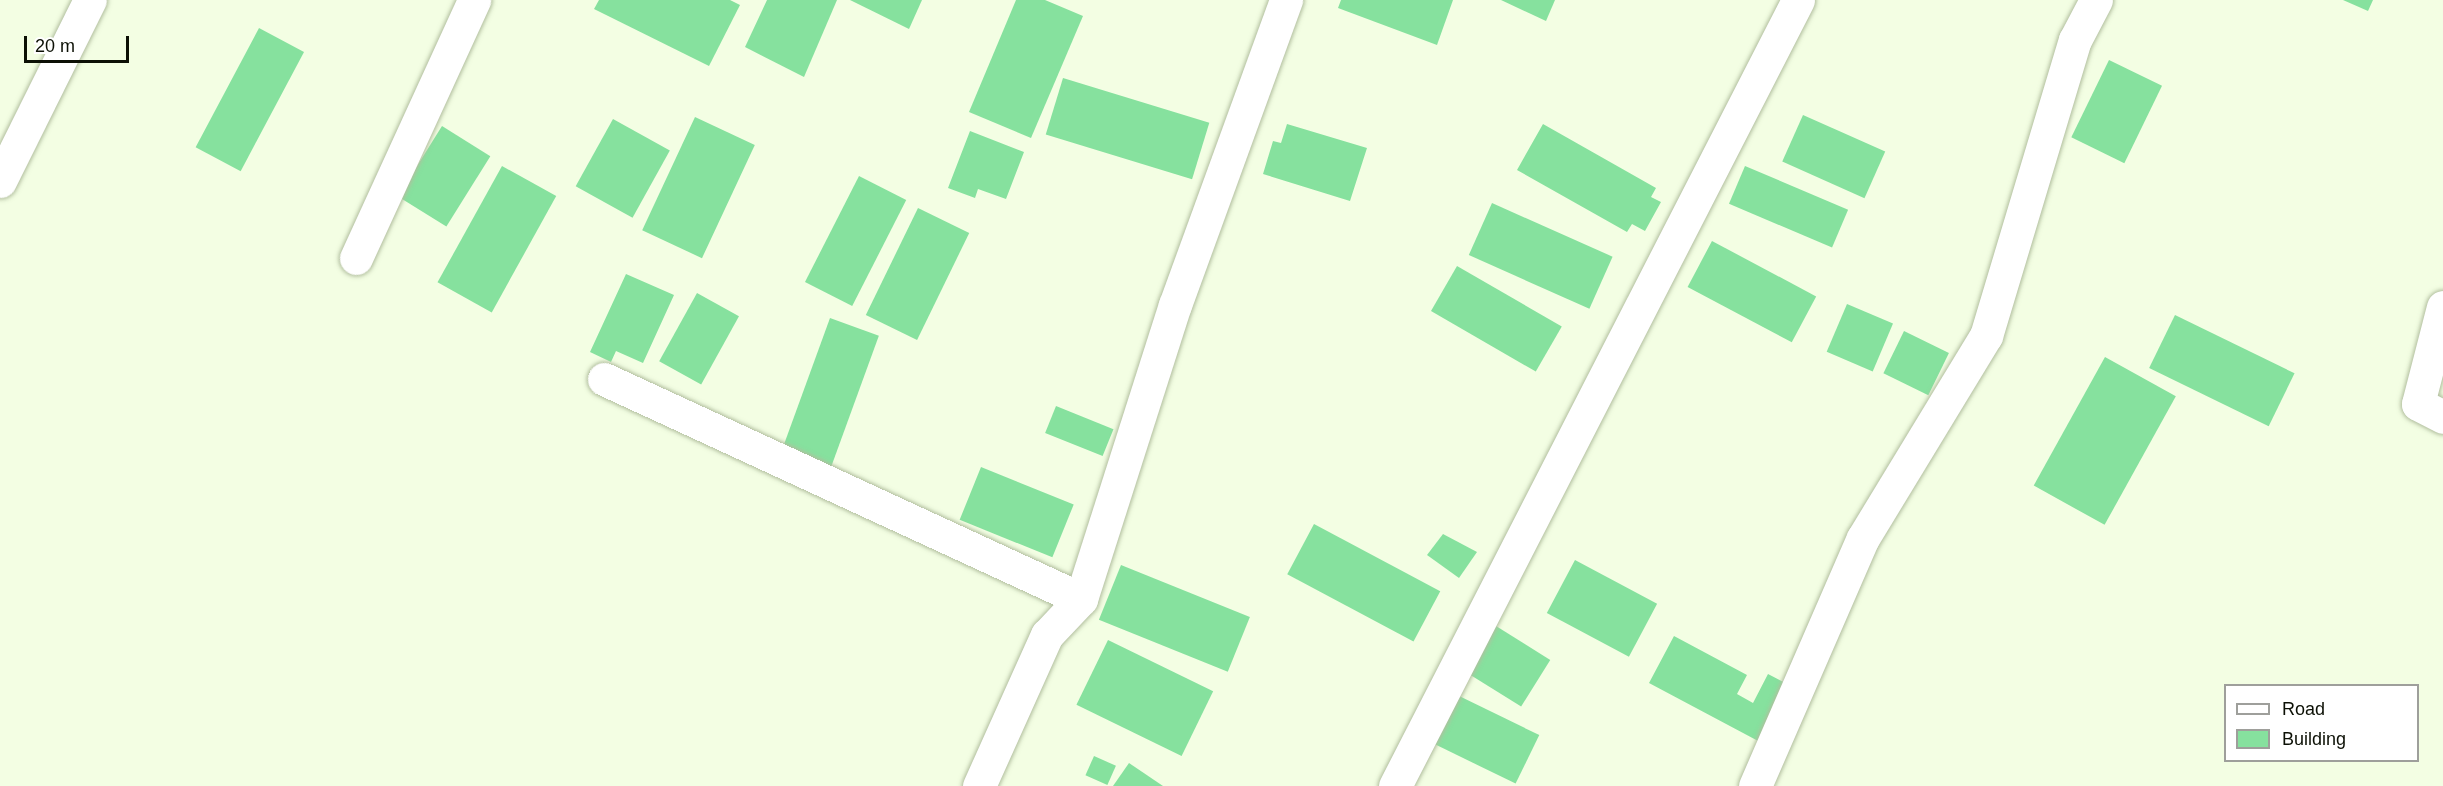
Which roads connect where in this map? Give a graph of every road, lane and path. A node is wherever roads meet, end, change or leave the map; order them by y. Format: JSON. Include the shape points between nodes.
{"nodes":[{"id":1,"x":90,"y":0,"type":"edge"},
{"id":2,"x":474,"y":0,"type":"edge"},
{"id":3,"x":1286,"y":0,"type":"edge"},
{"id":4,"x":1798,"y":0,"type":"edge"},
{"id":5,"x":2096,"y":0,"type":"edge"},
{"id":6,"x":0,"y":181,"type":"edge"},
{"id":7,"x":356,"y":258,"type":"dead end"},
{"id":8,"x":2443,"y":307,"type":"edge"},
{"id":9,"x":604,"y":378,"type":"dead end"},
{"id":10,"x":2443,"y":417,"type":"edge"},
{"id":11,"x":1081,"y":599,"type":"junction"},
{"id":12,"x":978,"y":786,"type":"edge"},
{"id":13,"x":1395,"y":786,"type":"edge"},
{"id":14,"x":1755,"y":786,"type":"edge"}],
"edges":[{"from":1,"to":6,"type":"street"},
{"from":2,"to":7,"type":"street"},
{"from":3,"to":11,"type":"street","via":[[1174,305]]},
{"from":4,"to":13,"type":"street"},
{"from":5,"to":14,"type":"street","via":[[2075,40],[1986,336],[1863,538]]},
{"from":8,"to":10,"type":"street","via":[[2418,404]]},
{"from":9,"to":11,"type":"street"},
{"from":11,"to":12,"type":"street","via":[[1047,635]]}]}
